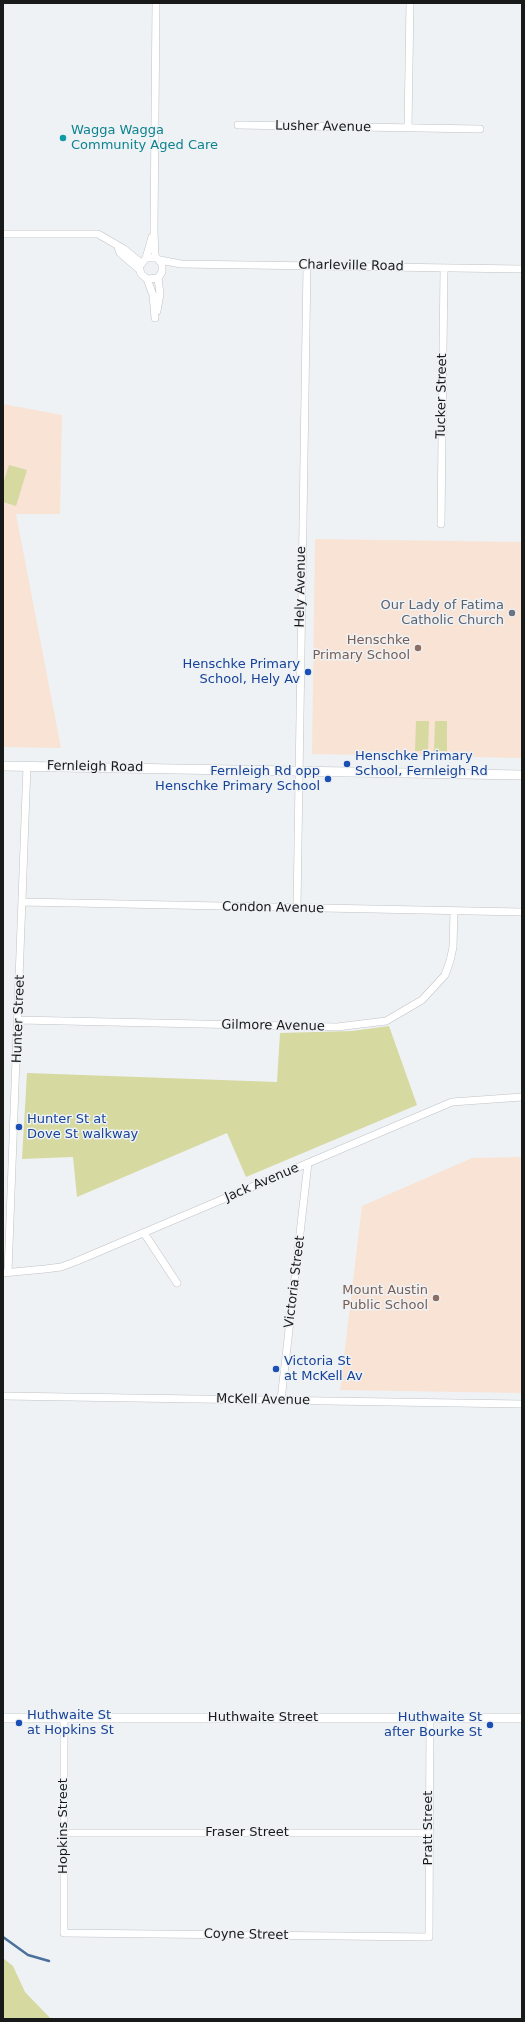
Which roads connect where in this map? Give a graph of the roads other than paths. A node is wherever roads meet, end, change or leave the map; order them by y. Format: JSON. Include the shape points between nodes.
{"nodes":[{"id":1,"x":156,"y":3,"type":"edge"},
{"id":2,"x":410,"y":3,"type":"edge"},
{"id":3,"x":238,"y":125,"type":"dead end"},
{"id":4,"x":408,"y":128,"type":"junction"},
{"id":5,"x":480,"y":129,"type":"dead end"},
{"id":6,"x":154,"y":231,"type":"junction"},
{"id":7,"x":3,"y":234,"type":"edge"},
{"id":8,"x":158,"y":259,"type":"junction"},
{"id":9,"x":142,"y":264,"type":"junction"},
{"id":10,"x":181,"y":264,"type":"junction"},
{"id":11,"x":307,"y":265,"type":"junction"},
{"id":12,"x":444,"y":268,"type":"junction"},
{"id":13,"x":522,"y":269,"type":"edge"},
{"id":14,"x":160,"y":275,"type":"junction"},
{"id":15,"x":147,"y":279,"type":"junction"},
{"id":16,"x":440,"y":524,"type":"dead end"},
{"id":17,"x":3,"y":766,"type":"edge"},
{"id":18,"x":28,"y":766,"type":"junction"},
{"id":19,"x":299,"y":771,"type":"junction"},
{"id":20,"x":522,"y":775,"type":"edge"},
{"id":21,"x":24,"y":902,"type":"junction"},
{"id":22,"x":297,"y":908,"type":"junction"},
{"id":23,"x":454,"y":910,"type":"junction"},
{"id":24,"x":522,"y":912,"type":"edge"},
{"id":25,"x":19,"y":1020,"type":"junction"},
{"id":26,"x":522,"y":1097,"type":"edge"},
{"id":27,"x":308,"y":1163,"type":"junction"},
{"id":28,"x":144,"y":1233,"type":"junction"},
{"id":29,"x":6,"y":1273,"type":"edge"},
{"id":30,"x":177,"y":1284,"type":"dead end"},
{"id":31,"x":3,"y":1396,"type":"edge"},
{"id":32,"x":281,"y":1400,"type":"junction"},
{"id":33,"x":522,"y":1404,"type":"edge"},
{"id":34,"x":3,"y":1718,"type":"edge"},
{"id":35,"x":64,"y":1718,"type":"junction"},
{"id":36,"x":430,"y":1718,"type":"junction"},
{"id":37,"x":522,"y":1718,"type":"edge"},
{"id":38,"x":64,"y":1833,"type":"junction"},
{"id":39,"x":429,"y":1833,"type":"junction"},
{"id":40,"x":64,"y":1933,"type":"joint"},
{"id":41,"x":429,"y":1937,"type":"joint"}],
"edges":[{"from":1,"to":6,"type":"street"},
{"from":2,"to":4,"type":"street"},
{"from":3,"to":4,"type":"street","name":"Lusher Avenue"},
{"from":4,"to":5,"type":"street","name":"Lusher Avenue"},
{"from":6,"to":8,"type":"street"},
{"from":6,"to":9,"type":"street"},
{"from":7,"to":9,"type":"street","via":[[98,234],[118,247],[120,253]]},
{"from":8,"to":9,"type":"street","name":"Charleville Road"},
{"from":8,"to":10,"type":"street","name":"Charleville Road"},
{"from":8,"to":14,"type":"street"},
{"from":9,"to":15,"type":"street"},
{"from":10,"to":11,"type":"street","name":"Charleville Road"},
{"from":10,"to":14,"type":"street","name":"Charleville Road"},
{"from":11,"to":12,"type":"street","name":"Charleville Road"},
{"from":11,"to":19,"type":"street","name":"Hely Avenue"},
{"from":12,"to":13,"type":"street","name":"Charleville Road"},
{"from":12,"to":16,"type":"street","name":"Tucker Street"},
{"from":14,"to":15,"type":"street","name":"Charleville Road"},
{"from":14,"to":15,"type":"street","via":[[160,294],[155,318]]},
{"from":17,"to":18,"type":"street","name":"Fernleigh Road"},
{"from":18,"to":19,"type":"street","name":"Fernleigh Road"},
{"from":18,"to":21,"type":"street","name":"Hunter Street"},
{"from":19,"to":20,"type":"street","name":"Fernleigh Road"},
{"from":19,"to":22,"type":"street","name":"Hely Avenue"},
{"from":21,"to":22,"type":"street","name":"Condon Avenue"},
{"from":21,"to":25,"type":"street","name":"Hunter Street"},
{"from":22,"to":23,"type":"street","name":"Condon Avenue"},
{"from":23,"to":24,"type":"street","name":"Condon Avenue"},
{"from":23,"to":25,"type":"street","name":"Gilmore Avenue","via":[[453,947],[445,975],[422,1000],[386,1021],[337,1027]]},
{"from":25,"to":29,"type":"street","name":"Hunter Street"},
{"from":26,"to":27,"type":"street","name":"Jack Avenue","via":[[452,1102]]},
{"from":27,"to":28,"type":"street","name":"Jack Avenue"},
{"from":27,"to":32,"type":"street","name":"Victoria Street"},
{"from":28,"to":29,"type":"street","name":"Jack Avenue","via":[[61,1267]]},
{"from":28,"to":30,"type":"street"},
{"from":31,"to":32,"type":"street","name":"McKell Avenue"},
{"from":32,"to":33,"type":"street","name":"McKell Avenue"},
{"from":34,"to":35,"type":"street","name":"Huthwaite Street"},
{"from":35,"to":36,"type":"street","name":"Huthwaite Street"},
{"from":35,"to":38,"type":"street","name":"Hopkins Street"},
{"from":36,"to":37,"type":"street","name":"Huthwaite Street"},
{"from":36,"to":39,"type":"street","name":"Pratt Street"},
{"from":38,"to":39,"type":"street","name":"Fraser Street"},
{"from":38,"to":40,"type":"street","name":"Hopkins Street"},
{"from":39,"to":41,"type":"street","name":"Pratt Street"},
{"from":40,"to":41,"type":"street","name":"Coyne Street"}]}
